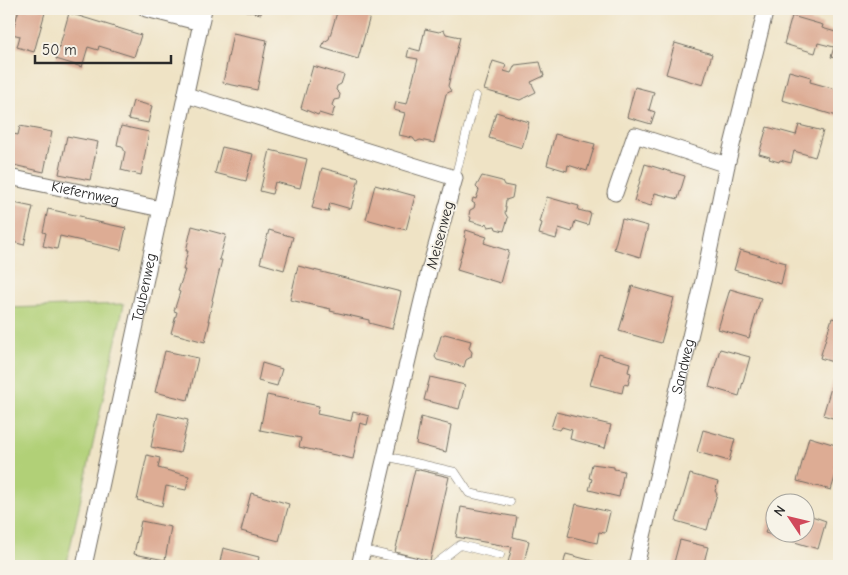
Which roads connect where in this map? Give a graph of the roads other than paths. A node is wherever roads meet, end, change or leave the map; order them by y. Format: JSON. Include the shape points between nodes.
{"nodes":[{"id":1,"x":146,"y":9,"type":"edge"},
{"id":2,"x":766,"y":9,"type":"edge"},
{"id":3,"x":202,"y":16,"type":"edge"},
{"id":4,"x":186,"y":95,"type":"junction"},
{"id":5,"x":476,"y":96,"type":"dead end"},
{"id":6,"x":727,"y":165,"type":"junction"},
{"id":7,"x":9,"y":177,"type":"edge"},
{"id":8,"x":455,"y":178,"type":"junction"},
{"id":9,"x":615,"y":193,"type":"dead end"},
{"id":10,"x":161,"y":209,"type":"junction"},
{"id":11,"x":385,"y":456,"type":"junction"},
{"id":12,"x":510,"y":502,"type":"dead end"},
{"id":13,"x":363,"y":550,"type":"junction"},
{"id":14,"x":500,"y":555,"type":"dead end"},
{"id":15,"x":84,"y":566,"type":"edge"},
{"id":16,"x":359,"y":566,"type":"edge"},
{"id":17,"x":636,"y":566,"type":"edge"}],
"edges":[{"from":1,"to":3,"type":"street"},
{"from":2,"to":6,"type":"street","name":"Sandweg"},
{"from":3,"to":4,"type":"street","name":"Taubenweg"},
{"from":4,"to":8,"type":"street"},
{"from":4,"to":10,"type":"street","name":"Taubenweg"},
{"from":5,"to":8,"type":"lane"},
{"from":6,"to":9,"type":"street","via":[[635,135]]},
{"from":6,"to":17,"type":"street","name":"Sandweg"},
{"from":7,"to":10,"type":"street","name":"Kiefernweg"},
{"from":8,"to":11,"type":"street","name":"Meisenweg"},
{"from":10,"to":15,"type":"street","name":"Taubenweg"},
{"from":11,"to":12,"type":"lane","via":[[455,472],[469,493]]},
{"from":11,"to":13,"type":"street","name":"Meisenweg"},
{"from":13,"to":14,"type":"lane","via":[[433,566],[460,545]]},
{"from":13,"to":16,"type":"street","name":"Meisenweg"}]}
